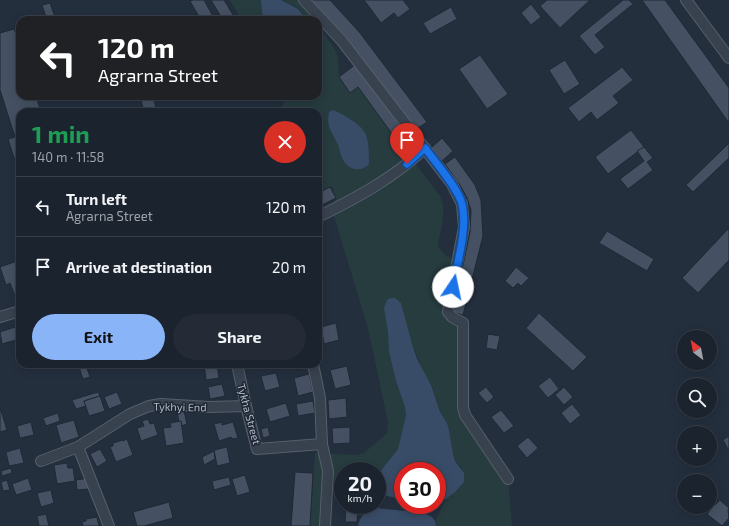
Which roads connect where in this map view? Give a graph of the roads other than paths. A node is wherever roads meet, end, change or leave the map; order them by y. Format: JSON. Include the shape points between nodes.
{"nodes":[{"id":1,"x":304,"y":0,"type":"edge"},
{"id":2,"x":686,"y":0,"type":"edge"},
{"id":3,"x":319,"y":16,"type":"edge"},
{"id":4,"x":322,"y":19,"type":"edge"},
{"id":5,"x":729,"y":58,"type":"edge"},
{"id":6,"x":425,"y":148,"type":"junction"},
{"id":7,"x":322,"y":215,"type":"edge"},
{"id":8,"x":16,"y":312,"type":"edge"},
{"id":9,"x":0,"y":317,"type":"edge"},
{"id":10,"x":238,"y":368,"type":"edge"},
{"id":11,"x":315,"y":368,"type":"edge"},
{"id":12,"x":246,"y":406,"type":"junction"},
{"id":13,"x":322,"y":444,"type":"junction"},
{"id":14,"x":78,"y":447,"type":"junction"},
{"id":15,"x":41,"y":461,"type":"dead end"},
{"id":16,"x":508,"y":479,"type":"dead end"},
{"id":17,"x":110,"y":526,"type":"edge"},
{"id":18,"x":325,"y":526,"type":"edge"}],
"edges":[{"from":1,"to":3,"type":"street"},
{"from":2,"to":5,"type":"street"},
{"from":4,"to":6,"type":"street","via":[[342,41]]},
{"from":6,"to":7,"type":"street","via":[[379,184]]},
{"from":6,"to":16,"type":"street","via":[[452,184],[462,204],[464,227],[448,312],[462,323],[465,415]]},
{"from":8,"to":9,"type":"street"},
{"from":10,"to":12,"type":"street","name":"Tykha Street"},
{"from":11,"to":13,"type":"street","via":[[320,398]]},
{"from":12,"to":13,"type":"street","name":"Tykha Street","via":[[257,449]]},
{"from":12,"to":14,"type":"street","name":"Tykhyi End","via":[[149,406],[130,414]]},
{"from":13,"to":18,"type":"street","via":[[328,471]]},
{"from":14,"to":15,"type":"street","name":"Tykhyi End"},
{"from":14,"to":17,"type":"street"}]}
